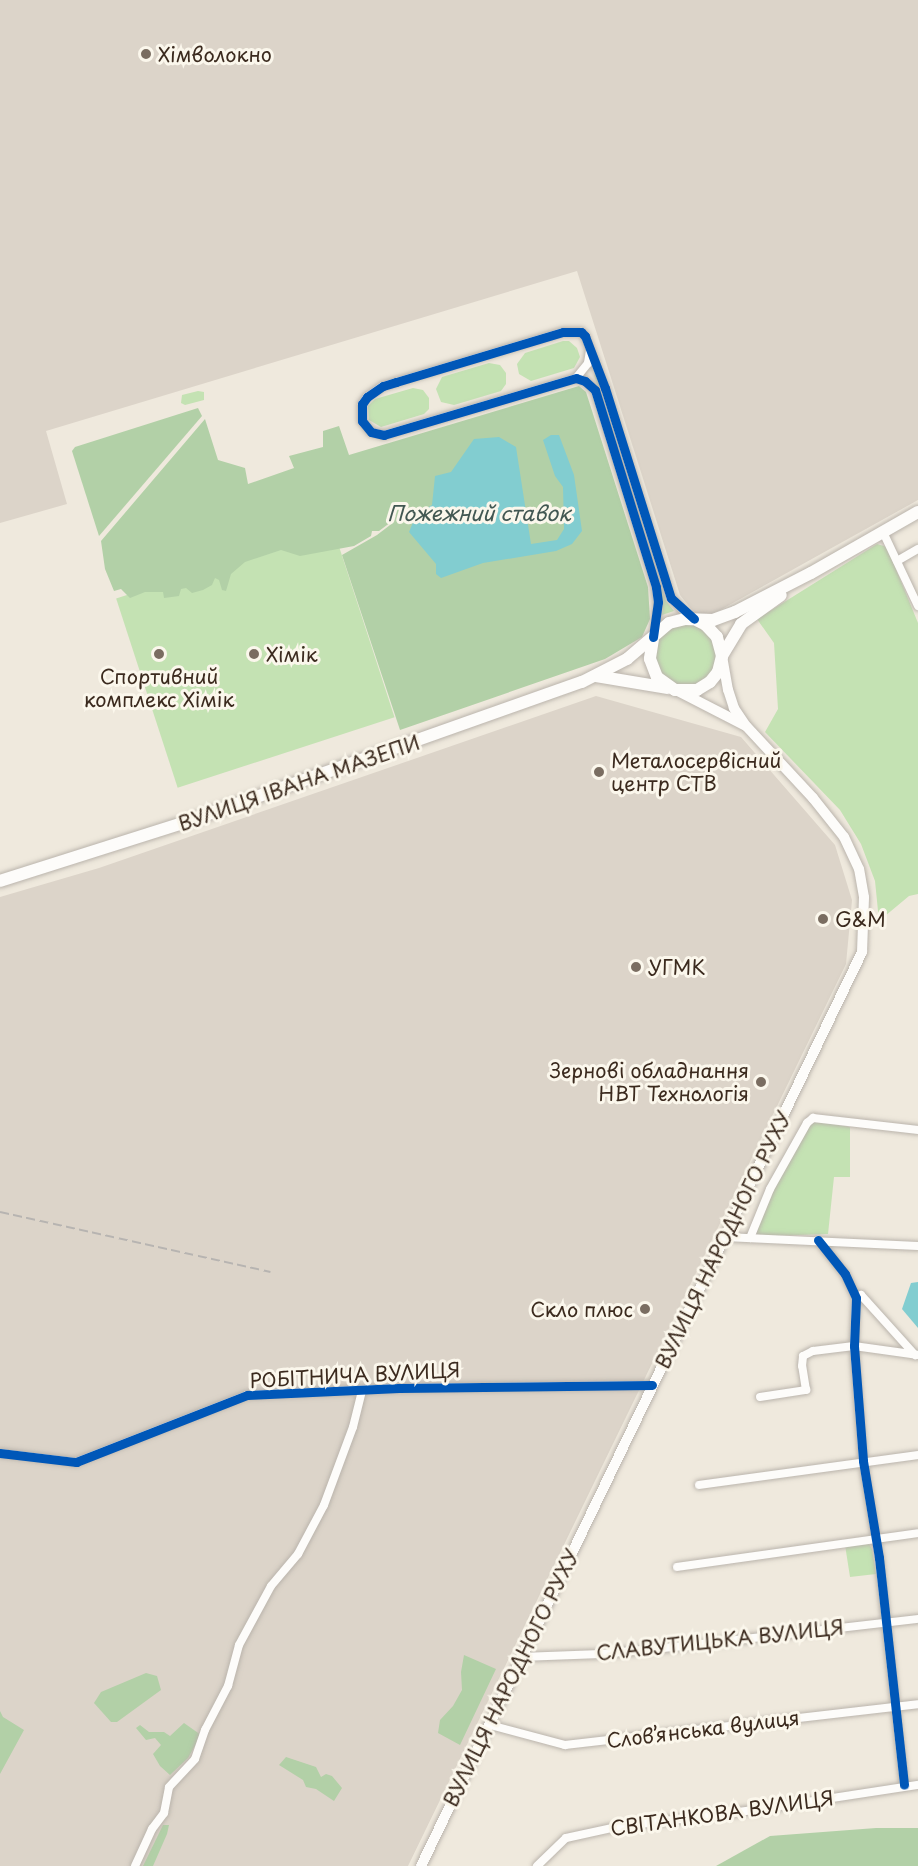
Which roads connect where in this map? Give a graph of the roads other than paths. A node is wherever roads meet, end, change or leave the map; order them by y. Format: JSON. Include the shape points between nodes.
{"nodes":[{"id":1,"x":590,"y":350,"type":"junction"},
{"id":2,"x":576,"y":378,"type":"junction"},
{"id":3,"x":918,"y":512,"type":"edge"},
{"id":4,"x":883,"y":532,"type":"junction"},
{"id":5,"x":918,"y":549,"type":"edge"},
{"id":6,"x":897,"y":561,"type":"junction"},
{"id":7,"x":811,"y":573,"type":"junction"},
{"id":8,"x":918,"y":606,"type":"edge"},
{"id":9,"x":694,"y":620,"type":"junction"},
{"id":10,"x":654,"y":638,"type":"junction"},
{"id":11,"x":722,"y":656,"type":"junction"},
{"id":12,"x":596,"y":676,"type":"junction"},
{"id":13,"x":675,"y":690,"type":"junction"},
{"id":14,"x":746,"y":726,"type":"junction"},
{"id":15,"x":0,"y":881,"type":"edge"},
{"id":16,"x":918,"y":1130,"type":"edge"},
{"id":17,"x":725,"y":1237,"type":"junction"},
{"id":18,"x":750,"y":1238,"type":"junction"},
{"id":19,"x":818,"y":1240,"type":"junction"},
{"id":20,"x":918,"y":1246,"type":"edge"},
{"id":21,"x":856,"y":1298,"type":"junction"},
{"id":22,"x":854,"y":1346,"type":"junction"},
{"id":23,"x":916,"y":1355,"type":"edge"},
{"id":24,"x":652,"y":1385,"type":"junction"},
{"id":25,"x":362,"y":1390,"type":"junction"},
{"id":26,"x":760,"y":1397,"type":"dead end"},
{"id":27,"x":0,"y":1452,"type":"edge"},
{"id":28,"x":918,"y":1455,"type":"edge"},
{"id":29,"x":863,"y":1461,"type":"junction"},
{"id":30,"x":699,"y":1485,"type":"dead end"},
{"id":31,"x":918,"y":1533,"type":"edge"},
{"id":32,"x":876,"y":1539,"type":"junction"},
{"id":33,"x":677,"y":1567,"type":"dead end"},
{"id":34,"x":918,"y":1619,"type":"edge"},
{"id":35,"x":886,"y":1622,"type":"junction"},
{"id":36,"x":521,"y":1657,"type":"junction"},
{"id":37,"x":918,"y":1704,"type":"edge"},
{"id":38,"x":895,"y":1706,"type":"junction"},
{"id":39,"x":490,"y":1725,"type":"junction"},
{"id":40,"x":903,"y":1785,"type":"junction"},
{"id":41,"x":918,"y":1785,"type":"edge"},
{"id":42,"x":135,"y":1866,"type":"edge"},
{"id":43,"x":421,"y":1866,"type":"edge"},
{"id":44,"x":537,"y":1866,"type":"edge"}],
"edges":[{"from":1,"to":2,"type":"street","via":[[588,363]]},
{"from":1,"to":2,"type":"street","via":[[581,332],[563,332],[383,386],[367,397],[360,413],[366,428],[384,435]]},
{"from":1,"to":9,"type":"street","via":[[671,598]]},
{"from":2,"to":10,"type":"street","via":[[595,390],[656,587]]},
{"from":3,"to":4,"type":"main road"},
{"from":4,"to":6,"type":"street"},
{"from":4,"to":7,"type":"main road"},
{"from":5,"to":6,"type":"street"},
{"from":6,"to":8,"type":"street"},
{"from":7,"to":9,"type":"main road","via":[[735,612],[713,620]]},
{"from":7,"to":11,"type":"main road","via":[[741,624]]},
{"from":9,"to":10,"type":"main road","via":[[669,623]]},
{"from":9,"to":11,"type":"main road","via":[[713,630]]},
{"from":10,"to":12,"type":"main road","name":"ВУЛИЦЯ ІВАНА МАЗЕПИ"},
{"from":10,"to":13,"type":"main road","via":[[650,651],[654,672]]},
{"from":11,"to":13,"type":"main road","via":[[718,672],[705,686]]},
{"from":11,"to":14,"type":"main road","name":"ВУЛИЦЯ НАРОДНОГО РУХУ","via":[[734,708]]},
{"from":12,"to":13,"type":"main road"},
{"from":12,"to":15,"type":"main road","name":"ВУЛИЦЯ ІВАНА МАЗЕПИ","via":[[180,824]]},
{"from":13,"to":14,"type":"main road","name":"ВУЛИЦЯ НАРОДНОГО РУХУ"},
{"from":14,"to":17,"type":"main road","name":"ВУЛИЦЯ НАРОДНОГО РУХУ","via":[[844,837],[859,869],[865,929],[855,970]]},
{"from":16,"to":18,"type":"street","via":[[813,1118],[770,1190]]},
{"from":17,"to":18,"type":"street"},
{"from":17,"to":24,"type":"main road","name":"ВУЛИЦЯ НАРОДНОГО РУХУ"},
{"from":18,"to":19,"type":"street"},
{"from":19,"to":20,"type":"street"},
{"from":19,"to":21,"type":"street","via":[[845,1274]]},
{"from":21,"to":22,"type":"street"},
{"from":21,"to":23,"type":"street","via":[[861,1295]]},
{"from":22,"to":23,"type":"street"},
{"from":22,"to":26,"type":"street","via":[[803,1356],[806,1390]]},
{"from":22,"to":29,"type":"street"},
{"from":24,"to":25,"type":"street","name":"РОБІТНИЧА ВУЛИЦЯ"},
{"from":24,"to":36,"type":"main road","name":"ВУЛИЦЯ НАРОДНОГО РУХУ"},
{"from":25,"to":27,"type":"street","name":"РОБІТНИЧА ВУЛИЦЯ","via":[[247,1395],[76,1462]]},
{"from":25,"to":42,"type":"street","name":"РОБІТНИЧА ВУЛИЦЯ","via":[[353,1427],[324,1505],[298,1554],[271,1586],[239,1645],[228,1686],[195,1759],[169,1788],[164,1814],[152,1829]]},
{"from":28,"to":29,"type":"street"},
{"from":29,"to":30,"type":"street"},
{"from":29,"to":32,"type":"street"},
{"from":31,"to":32,"type":"street"},
{"from":32,"to":33,"type":"street"},
{"from":32,"to":35,"type":"street"},
{"from":34,"to":35,"type":"street","name":"СЛАВУТИЦЬКА ВУЛИЦЯ"},
{"from":35,"to":36,"type":"street","name":"СЛАВУТИЦЬКА ВУЛИЦЯ","via":[[624,1652]]},
{"from":35,"to":38,"type":"street"},
{"from":36,"to":39,"type":"main road","name":"ВУЛИЦЯ НАРОДНОГО РУХУ"},
{"from":37,"to":38,"type":"street","name":"Словʼянська вулиця"},
{"from":38,"to":39,"type":"street","name":"Словʼянська вулиця","via":[[565,1745]]},
{"from":38,"to":40,"type":"street"},
{"from":39,"to":43,"type":"main road","name":"ВУЛИЦЯ НАРОДНОГО РУХУ"},
{"from":40,"to":41,"type":"street","name":"СВІТАНКОВА ВУЛИЦЯ"},
{"from":40,"to":44,"type":"street","name":"СВІТАНКОВА ВУЛИЦЯ","via":[[754,1810],[616,1827],[566,1838]]}]}
